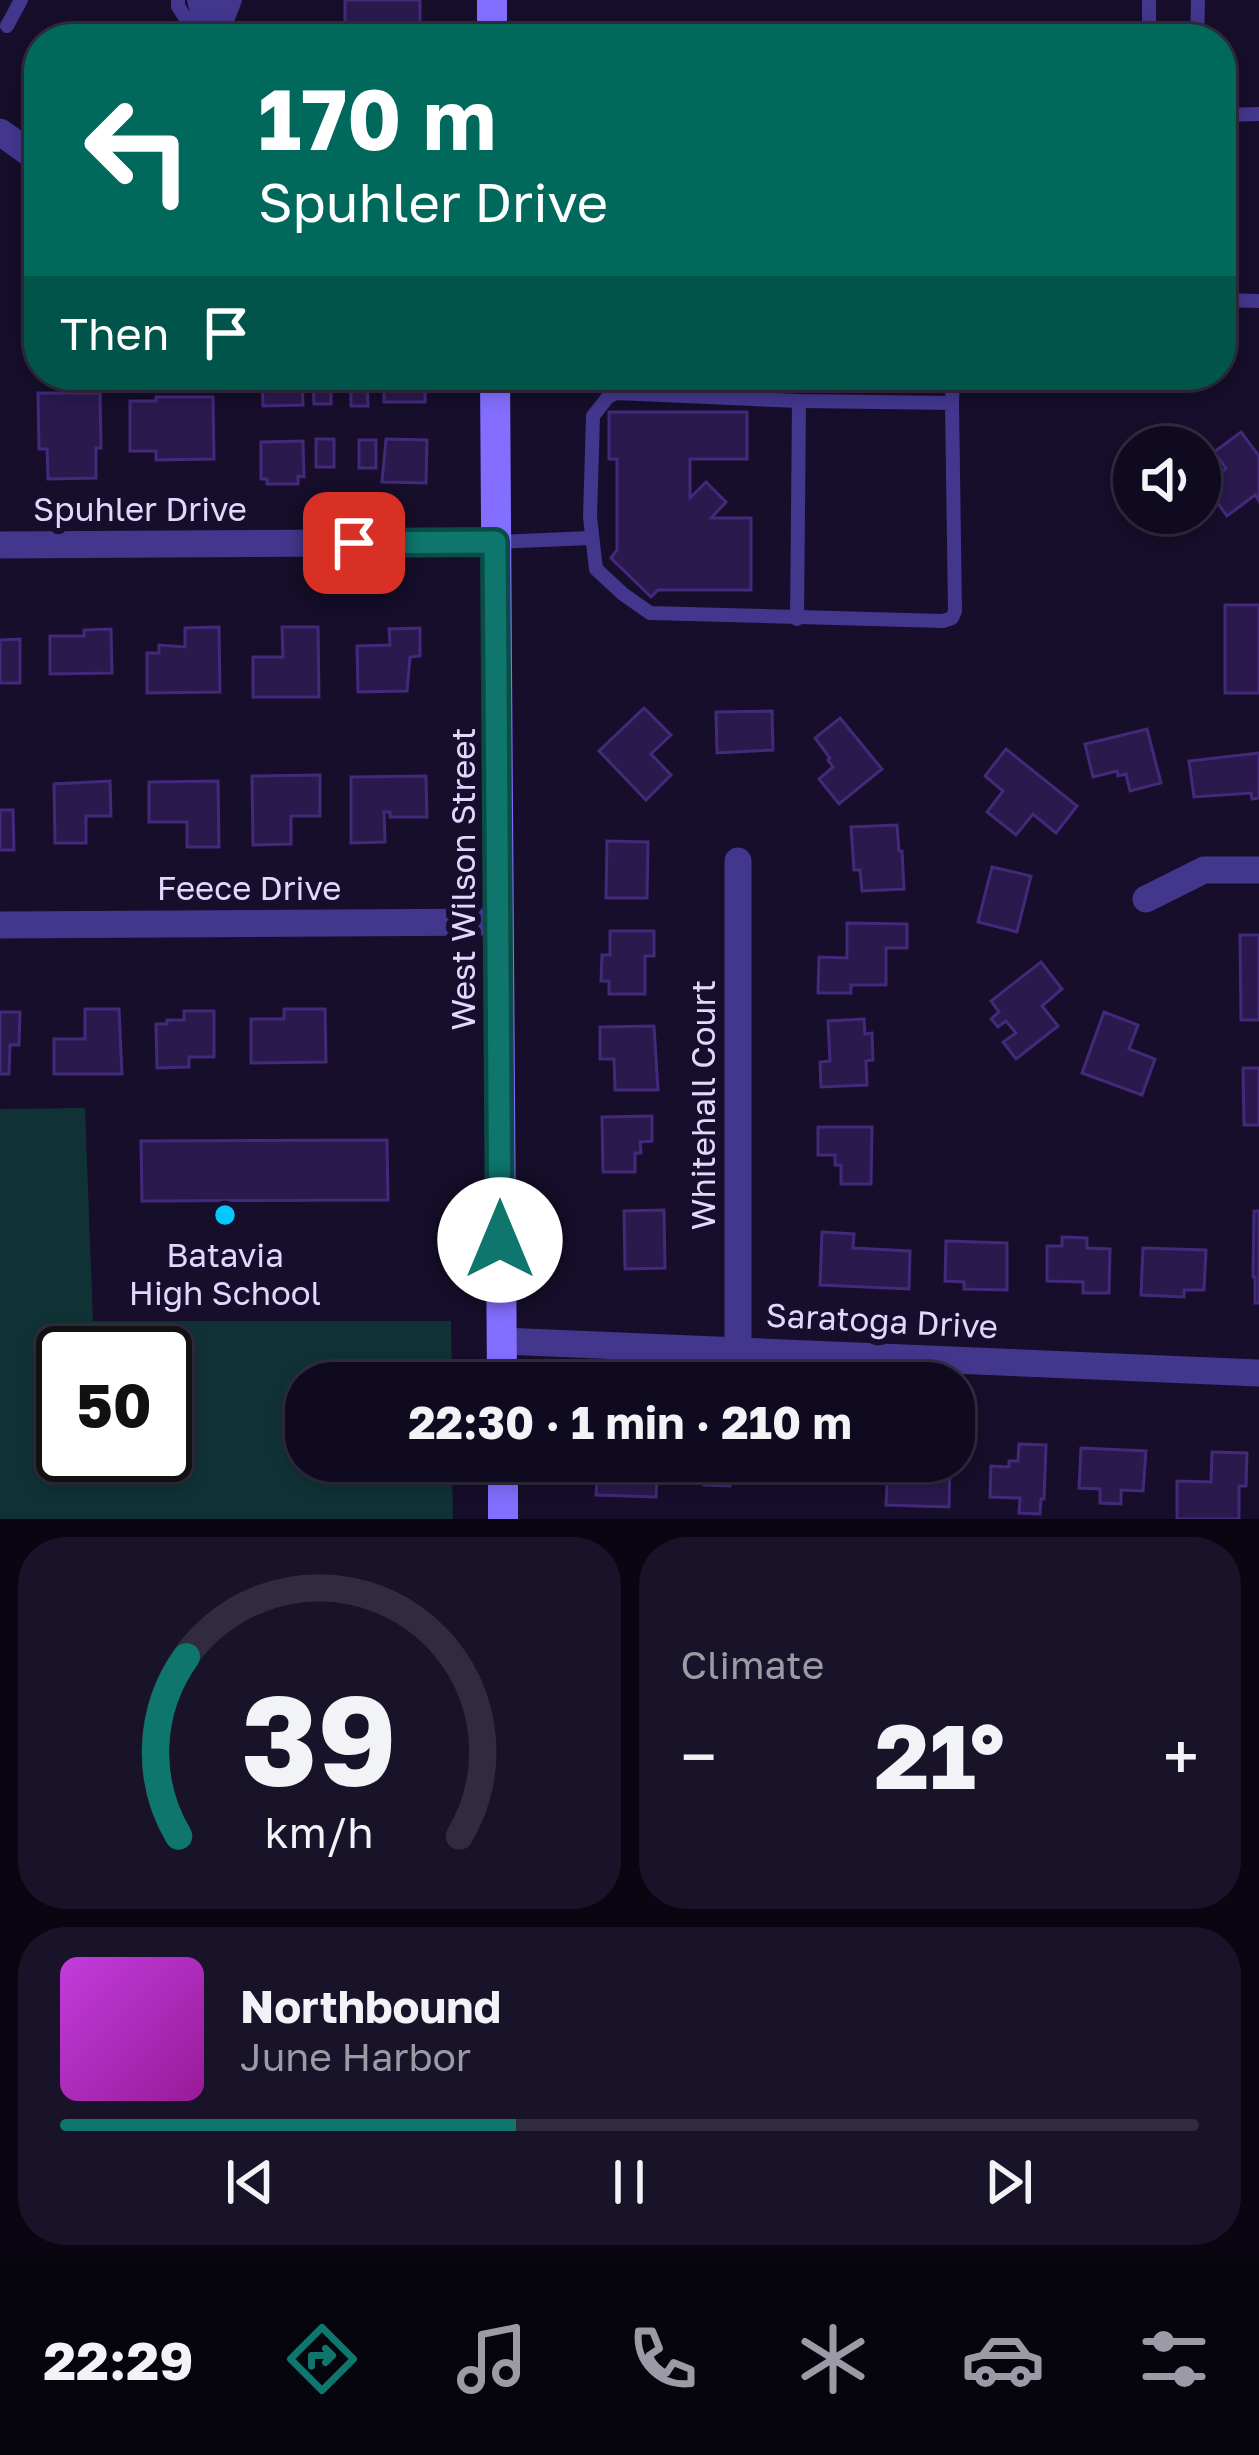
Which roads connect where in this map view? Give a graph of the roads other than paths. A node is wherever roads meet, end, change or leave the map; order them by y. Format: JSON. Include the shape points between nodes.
{"nodes":[{"id":1,"x":21,"y":0,"type":"edge"},
{"id":2,"x":178,"y":0,"type":"edge"},
{"id":3,"x":195,"y":24,"type":"edge"},
{"id":4,"x":8,"y":26,"type":"dead end"},
{"id":5,"x":495,"y":390,"type":"edge"},
{"id":6,"x":952,"y":390,"type":"edge"},
{"id":7,"x":799,"y":401,"type":"junction"},
{"id":8,"x":952,"y":403,"type":"junction"},
{"id":9,"x":591,"y":538,"type":"junction"},
{"id":10,"x":495,"y":542,"type":"junction"},
{"id":11,"x":0,"y":545,"type":"edge"},
{"id":12,"x":797,"y":619,"type":"junction"},
{"id":13,"x":738,"y":861,"type":"dead end"},
{"id":14,"x":1259,"y":870,"type":"edge"},
{"id":15,"x":1146,"y":899,"type":"dead end"},
{"id":16,"x":498,"y":922,"type":"junction"},
{"id":17,"x":0,"y":925,"type":"edge"},
{"id":18,"x":502,"y":1341,"type":"junction"},
{"id":19,"x":738,"y":1350,"type":"junction"},
{"id":20,"x":502,"y":1362,"type":"edge"},
{"id":21,"x":1259,"y":1373,"type":"edge"},
{"id":22,"x":502,"y":1482,"type":"edge"},
{"id":23,"x":503,"y":1519,"type":"edge"}],
"edges":[{"from":1,"to":4,"type":"lane"},
{"from":2,"to":3,"type":"lane"},
{"from":5,"to":10,"type":"main road","name":"West Wilson Street"},
{"from":6,"to":8,"type":"lane"},
{"from":7,"to":8,"type":"lane"},
{"from":7,"to":9,"type":"lane","via":[[608,397],[593,416]]},
{"from":7,"to":12,"type":"lane"},
{"from":8,"to":12,"type":"lane","via":[[952,618]]},
{"from":9,"to":10,"type":"lane"},
{"from":9,"to":12,"type":"lane","via":[[596,569],[650,613]]},
{"from":10,"to":11,"type":"street","name":"Spuhler Drive"},
{"from":10,"to":16,"type":"main road","name":"West Wilson Street"},
{"from":13,"to":19,"type":"street","name":"Whitehall Court"},
{"from":14,"to":15,"type":"street","via":[[1204,870]]},
{"from":16,"to":17,"type":"street","name":"Feece Drive"},
{"from":16,"to":18,"type":"main road","name":"West Wilson Street"},
{"from":18,"to":19,"type":"street","name":"Saratoga Drive"},
{"from":18,"to":20,"type":"main road","name":"West Wilson Street"},
{"from":19,"to":21,"type":"street","name":"Saratoga Drive"},
{"from":22,"to":23,"type":"main road"}]}
